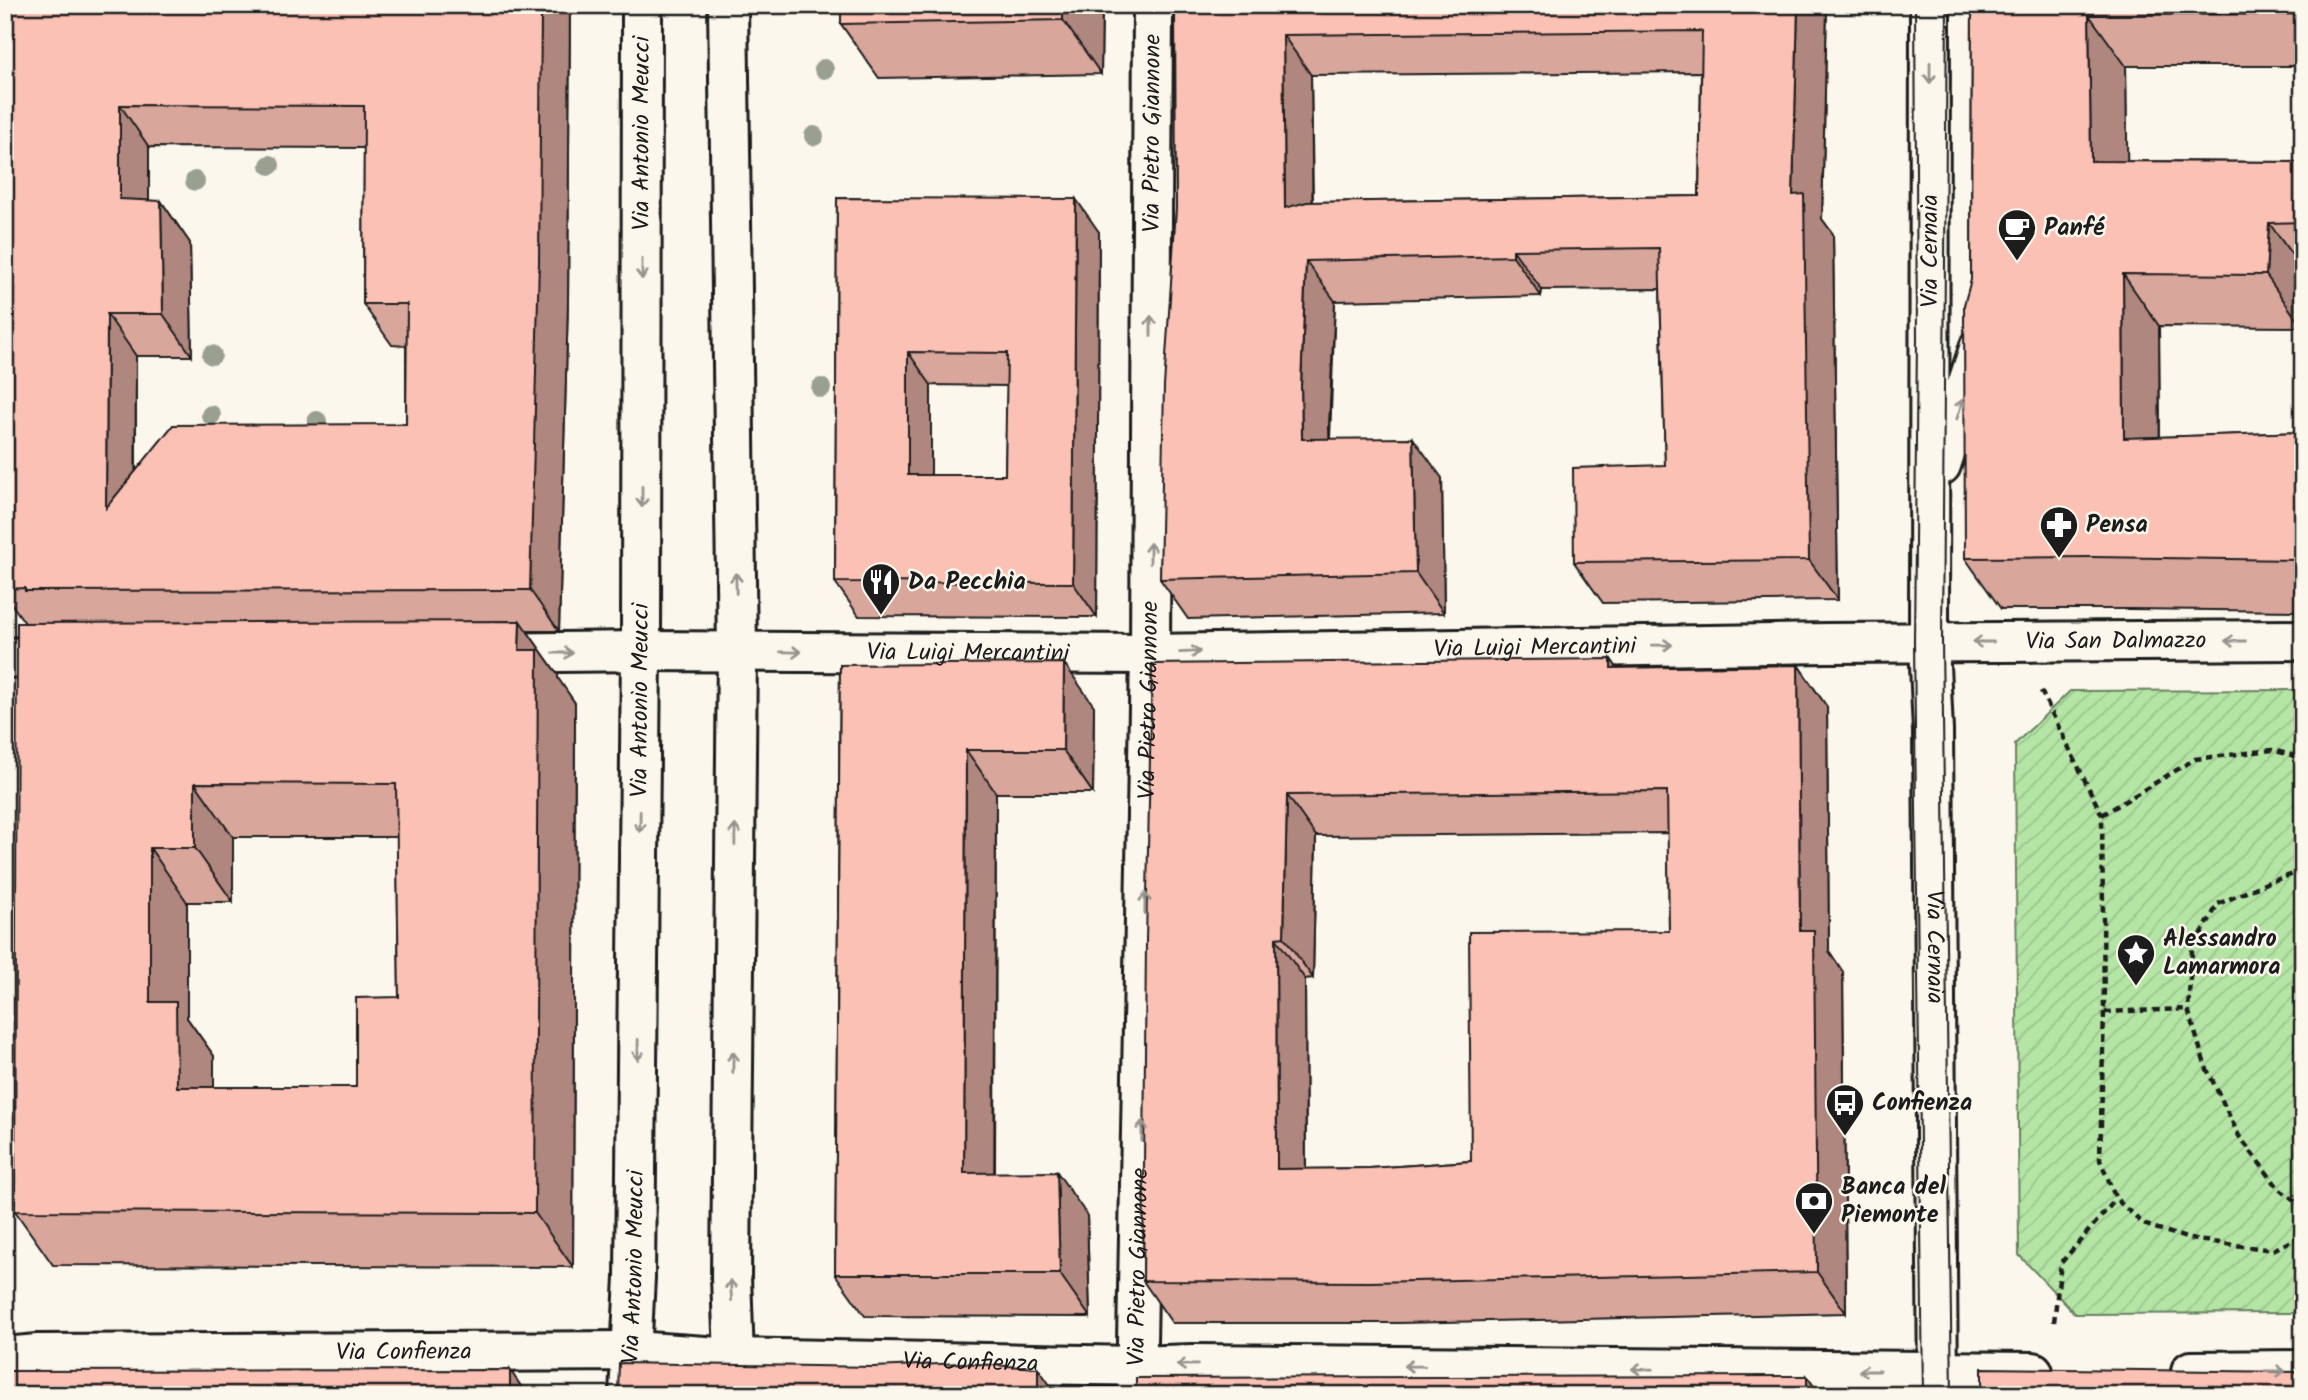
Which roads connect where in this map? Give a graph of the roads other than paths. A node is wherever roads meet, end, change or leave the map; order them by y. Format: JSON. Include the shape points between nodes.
{"nodes":[{"id":1,"x":642,"y":5,"type":"edge"},
{"id":2,"x":728,"y":5,"type":"edge"},
{"id":3,"x":1153,"y":5,"type":"edge"},
{"id":4,"x":1930,"y":5,"type":"edge"},
{"id":5,"x":1985,"y":319,"type":"edge"},
{"id":6,"x":1930,"y":497,"type":"junction"},
{"id":7,"x":2303,"y":640,"type":"edge"},
{"id":8,"x":1929,"y":643,"type":"junction"},
{"id":9,"x":641,"y":651,"type":"junction"},
{"id":10,"x":737,"y":651,"type":"junction"},
{"id":11,"x":454,"y":654,"type":"edge"},
{"id":12,"x":1150,"y":654,"type":"junction"},
{"id":13,"x":98,"y":655,"type":"edge"},
{"id":14,"x":5,"y":657,"type":"edge"},
{"id":15,"x":633,"y":1351,"type":"junction"},
{"id":16,"x":5,"y":1357,"type":"edge"},
{"id":17,"x":734,"y":1358,"type":"junction"},
{"id":18,"x":2303,"y":1370,"type":"edge"},
{"id":19,"x":2152,"y":1371,"type":"edge"},
{"id":20,"x":2069,"y":1372,"type":"edge"},
{"id":21,"x":1135,"y":1380,"type":"edge"},
{"id":22,"x":1938,"y":1383,"type":"edge"},
{"id":23,"x":629,"y":1395,"type":"edge"}],
"edges":[{"from":1,"to":9,"type":"street","name":"Via Antonio Meucci","one_way":true},
{"from":10,"to":2,"type":"street","one_way":true},
{"from":12,"to":3,"type":"street","name":"Via Pietro Giannone","one_way":true},
{"from":4,"to":6,"type":"street","name":"Via Cernaia","one_way":true},
{"from":6,"to":5,"type":"street","name":"Via Cernaia","one_way":true,"via":[[1985,332]]},
{"from":6,"to":8,"type":"street","name":"Via Cernaia"},
{"from":7,"to":8,"type":"street","name":"Via San Dalmazzo","one_way":true},
{"from":12,"to":8,"type":"street","name":"Via Luigi Mercantini","one_way":true},
{"from":8,"to":22,"type":"street","name":"Via Cernaia"},
{"from":9,"to":10,"type":"street","name":"Via Luigi Mercantini"},
{"from":11,"to":9,"type":"street","name":"Via Luigi Mercantini","one_way":true},
{"from":9,"to":15,"type":"street","name":"Via Antonio Meucci","one_way":true},
{"from":10,"to":12,"type":"street","name":"Via Luigi Mercantini","one_way":true},
{"from":17,"to":10,"type":"street","one_way":true},
{"from":21,"to":12,"type":"street","name":"Via Pietro Giannone","one_way":true},
{"from":13,"to":14,"type":"street"},
{"from":15,"to":16,"type":"street","name":"Via Confienza"},
{"from":15,"to":17,"type":"street","name":"Via Confienza"},
{"from":15,"to":23,"type":"street","name":"Via Antonio Meucci"},
{"from":17,"to":21,"type":"street","name":"Via Confienza"},
{"from":19,"to":18,"type":"street","one_way":true},
{"from":20,"to":22,"type":"street","name":"Via Confienza"},
{"from":22,"to":21,"type":"street","name":"Via Confienza","one_way":true,"via":[[1221,1364]]}]}
